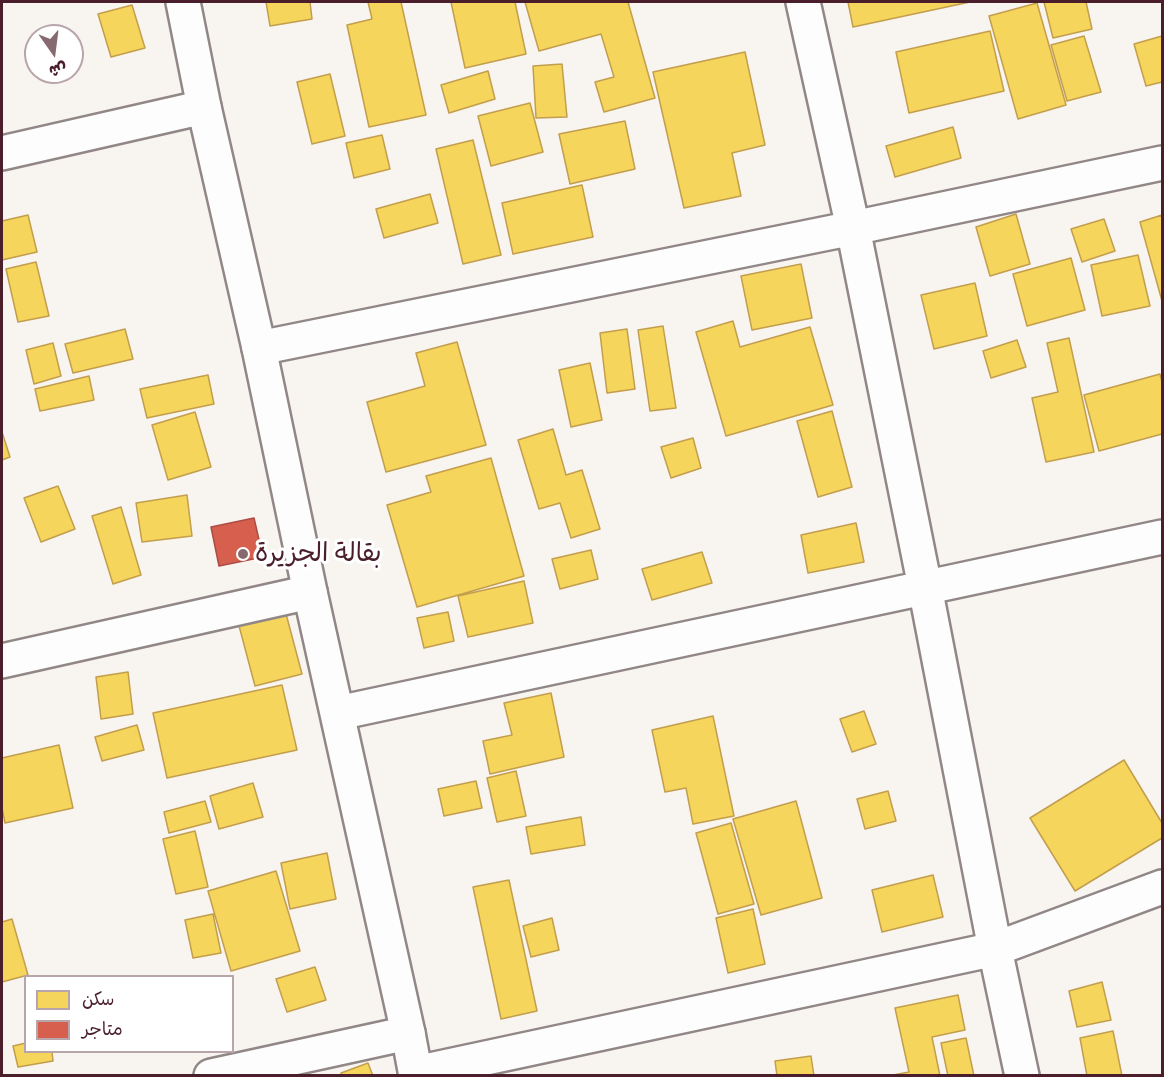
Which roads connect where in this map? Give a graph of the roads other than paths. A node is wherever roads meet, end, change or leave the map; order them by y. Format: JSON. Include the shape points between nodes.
{"nodes":[{"id":1,"x":183,"y":2,"type":"edge"},
{"id":2,"x":802,"y":2,"type":"edge"},
{"id":3,"x":204,"y":107,"type":"junction"},
{"id":4,"x":2,"y":153,"type":"edge"},
{"id":5,"x":1162,"y":163,"type":"edge"},
{"id":6,"x":853,"y":228,"type":"junction"},
{"id":7,"x":259,"y":348,"type":"junction"},
{"id":8,"x":1162,"y":537,"type":"edge"},
{"id":9,"x":925,"y":587,"type":"junction"},
{"id":10,"x":310,"y":592,"type":"junction"},
{"id":11,"x":2,"y":661,"type":"edge"},
{"id":12,"x":338,"y":712,"type":"junction"},
{"id":13,"x":1162,"y":887,"type":"edge"},
{"id":14,"x":995,"y":949,"type":"junction"},
{"id":15,"x":408,"y":1033,"type":"junction"},
{"id":16,"x":416,"y":1074,"type":"edge"},
{"id":17,"x":212,"y":1076,"type":"edge"},
{"id":18,"x":1022,"y":1076,"type":"edge"}],
"edges":[{"from":1,"to":3,"type":"street"},
{"from":2,"to":6,"type":"street"},
{"from":3,"to":4,"type":"street"},
{"from":3,"to":7,"type":"street"},
{"from":5,"to":6,"type":"street"},
{"from":6,"to":7,"type":"street"},
{"from":6,"to":9,"type":"street"},
{"from":7,"to":10,"type":"street"},
{"from":8,"to":9,"type":"street"},
{"from":9,"to":12,"type":"street"},
{"from":9,"to":14,"type":"street"},
{"from":10,"to":11,"type":"street"},
{"from":10,"to":12,"type":"street"},
{"from":12,"to":15,"type":"street"},
{"from":13,"to":14,"type":"street"},
{"from":14,"to":16,"type":"street"},
{"from":14,"to":18,"type":"street"},
{"from":15,"to":16,"type":"street"},
{"from":15,"to":17,"type":"street"}]}
